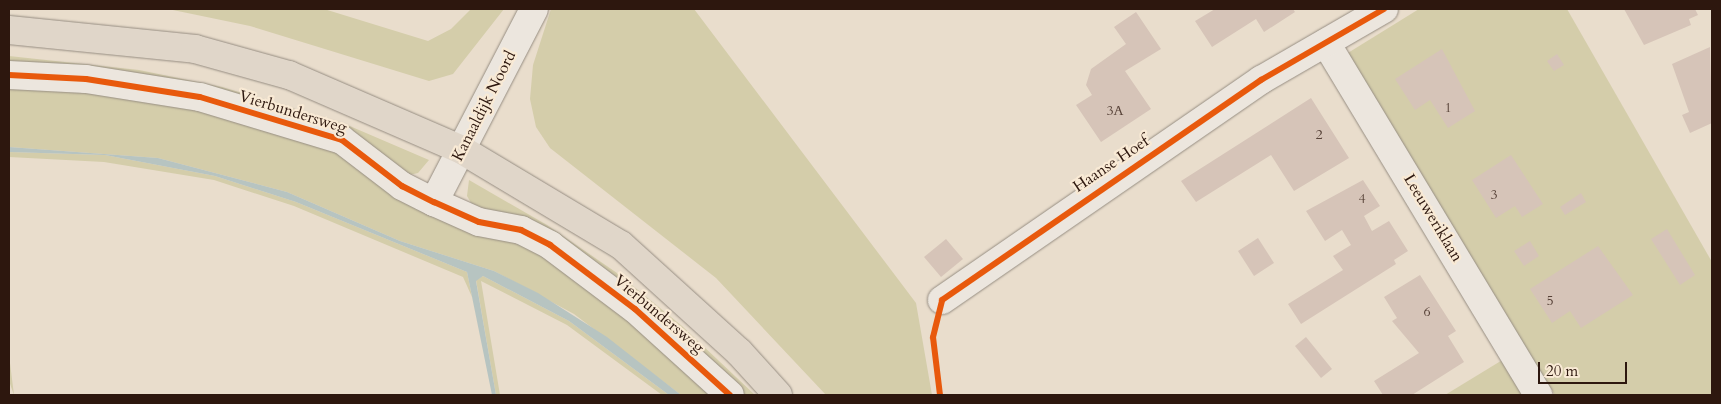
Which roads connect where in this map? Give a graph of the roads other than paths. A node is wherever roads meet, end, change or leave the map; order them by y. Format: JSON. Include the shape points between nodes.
{"nodes":[{"id":1,"x":534,"y":9,"type":"edge"},
{"id":2,"x":1384,"y":9,"type":"edge"},
{"id":3,"x":9,"y":30,"type":"edge"},
{"id":4,"x":1326,"y":43,"type":"junction"},
{"id":5,"x":9,"y":74,"type":"edge"},
{"id":6,"x":462,"y":150,"type":"junction"},
{"id":7,"x":434,"y":202,"type":"junction"},
{"id":8,"x":942,"y":300,"type":"dead end"},
{"id":9,"x":730,"y":395,"type":"edge"},
{"id":10,"x":778,"y":395,"type":"edge"},
{"id":11,"x":1538,"y":395,"type":"edge"}],
"edges":[{"from":1,"to":6,"type":"street","name":"Kanaaldijk Noord"},
{"from":2,"to":4,"type":"street","name":"Haanse Hoef"},
{"from":3,"to":6,"type":"main road","name":"Vierbundersweg","via":[[195,49],[289,74]]},
{"from":4,"to":8,"type":"street","name":"Haanse Hoef","via":[[1107,183]]},
{"from":4,"to":11,"type":"street","name":"Leeuweriklaan"},
{"from":5,"to":7,"type":"street","name":"Vierbundersweg","via":[[86,79],[219,103],[342,140],[402,186]]},
{"from":6,"to":7,"type":"street","name":"Kanaaldijk Noord"},
{"from":6,"to":10,"type":"main road","name":"Vierbundersweg","via":[[621,244],[739,352]]},
{"from":7,"to":9,"type":"street","name":"Vierbundersweg","via":[[479,222],[521,230],[550,245],[636,310]]}]}
